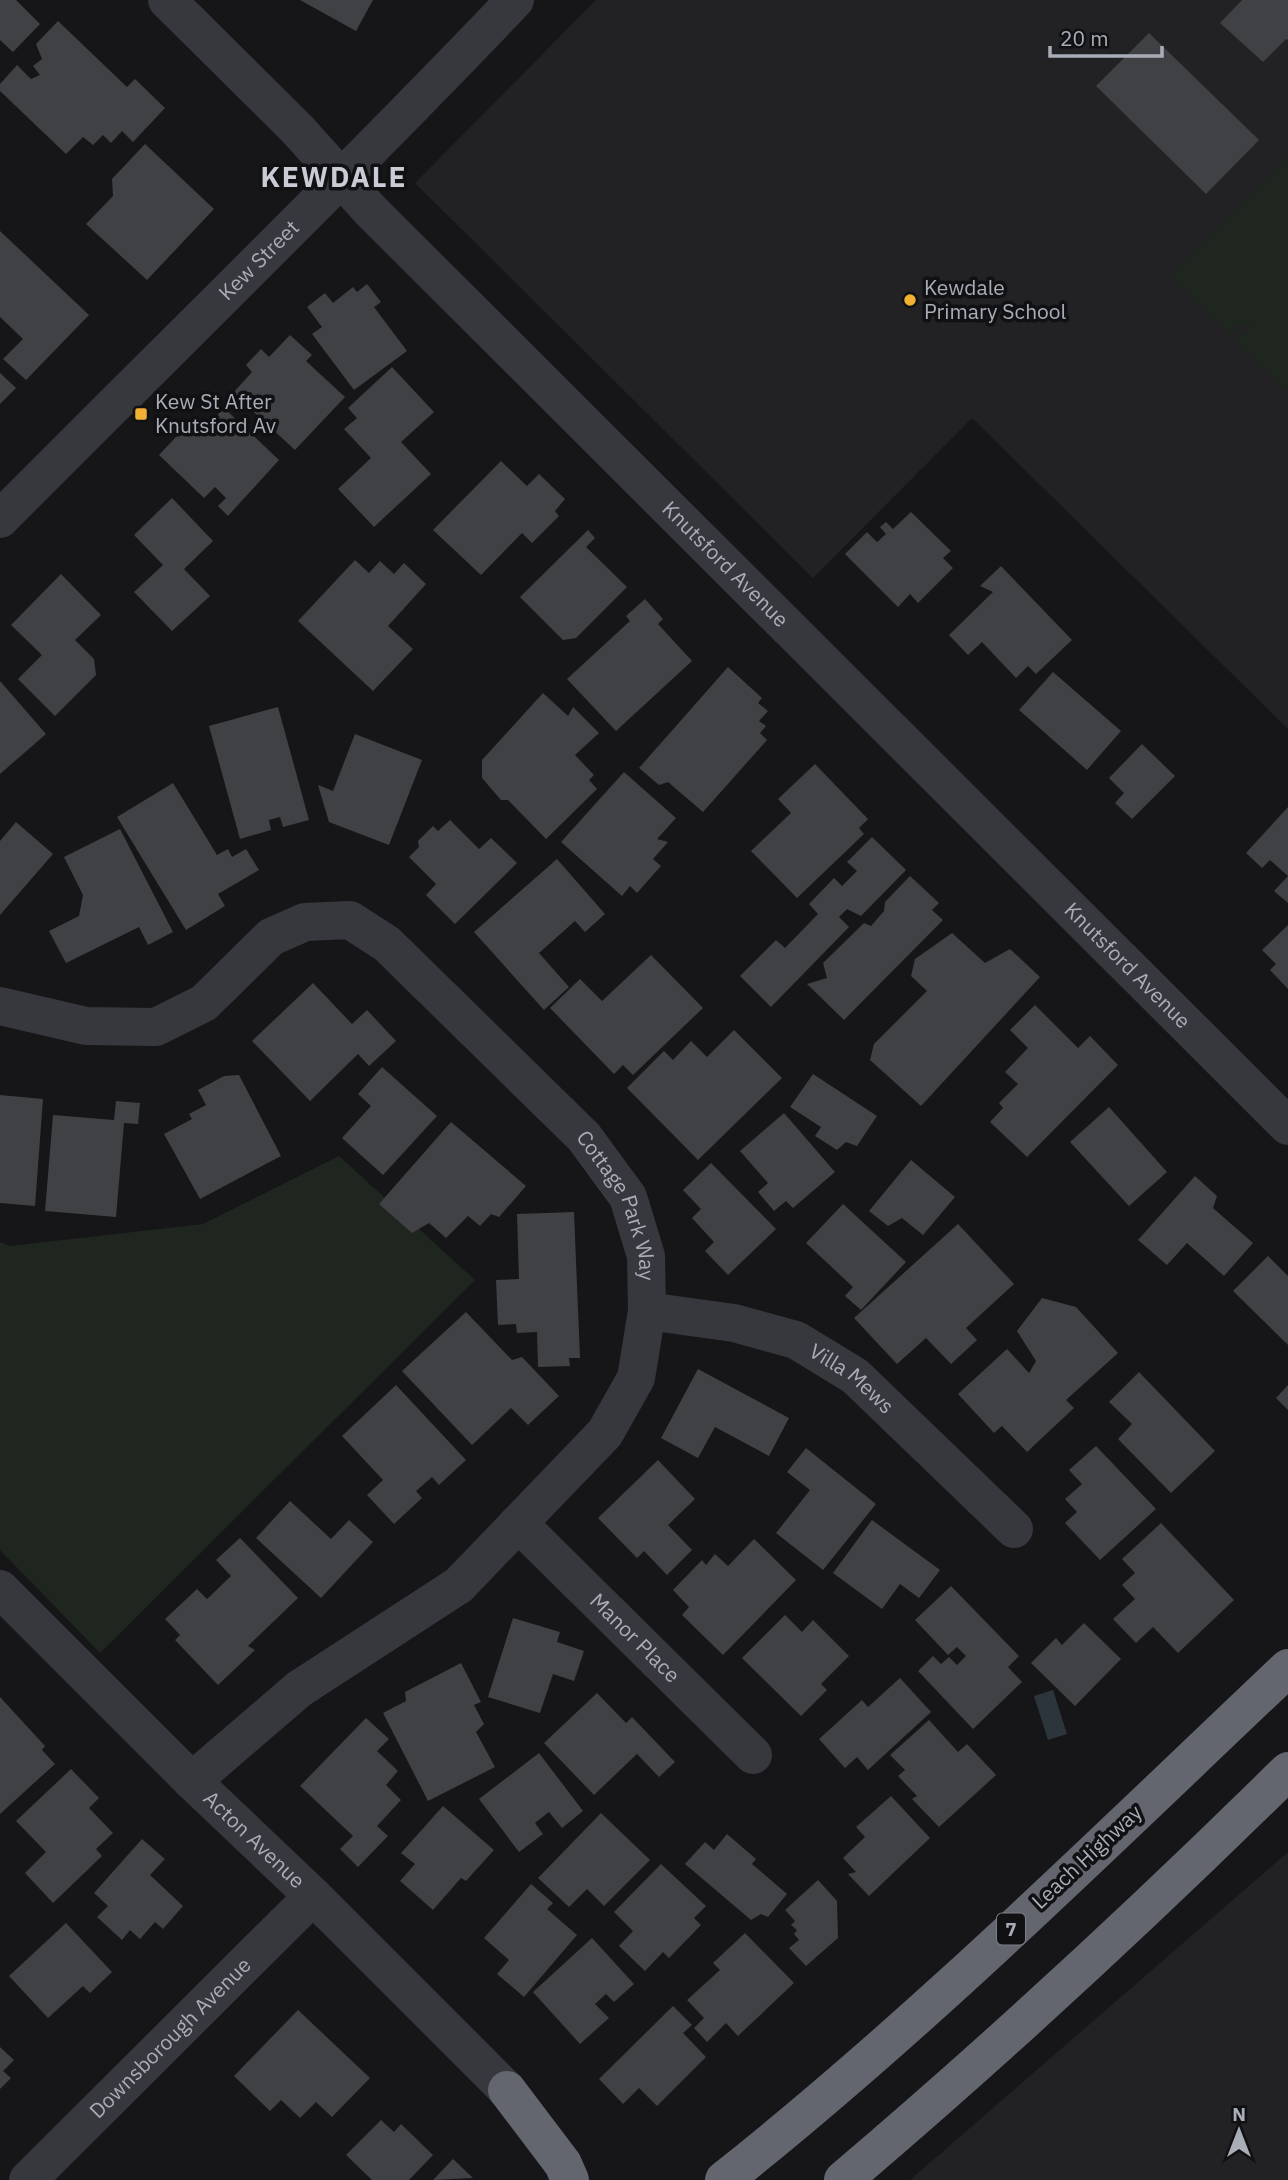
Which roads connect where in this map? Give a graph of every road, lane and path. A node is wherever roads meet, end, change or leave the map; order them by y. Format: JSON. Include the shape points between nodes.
{"nodes":[{"id":1,"x":167,"y":0,"type":"edge"},
{"id":2,"x":515,"y":0,"type":"edge"},
{"id":3,"x":341,"y":176,"type":"junction"},
{"id":4,"x":0,"y":519,"type":"edge"},
{"id":5,"x":0,"y":1006,"type":"edge"},
{"id":6,"x":1288,"y":1126,"type":"edge"},
{"id":7,"x":647,"y":1311,"type":"junction"},
{"id":8,"x":518,"y":1523,"type":"junction"},
{"id":9,"x":1014,"y":1529,"type":"dead end"},
{"id":10,"x":0,"y":1589,"type":"edge"},
{"id":11,"x":1288,"y":1668,"type":"edge"},
{"id":12,"x":753,"y":1755,"type":"dead end"},
{"id":13,"x":1288,"y":1771,"type":"edge"},
{"id":14,"x":192,"y":1781,"type":"junction"},
{"id":15,"x":313,"y":1896,"type":"junction"},
{"id":16,"x":507,"y":2090,"type":"joint"},
{"id":17,"x":28,"y":2180,"type":"edge"},
{"id":18,"x":570,"y":2180,"type":"edge"},
{"id":19,"x":724,"y":2180,"type":"edge"},
{"id":20,"x":843,"y":2180,"type":"edge"}],
"edges":[{"from":1,"to":3,"type":"street","name":"Knutsford Avenue"},
{"from":2,"to":3,"type":"street","name":"Kew Street"},
{"from":3,"to":4,"type":"street","name":"Kew Street"},
{"from":3,"to":6,"type":"street","name":"Knutsford Avenue"},
{"from":5,"to":7,"type":"street","name":"Cottage Park Way","via":[[86,1026],[156,1027],[204,1003],[271,937],[305,922],[350,920],[387,944],[584,1137],[628,1197],[646,1256]]},
{"from":7,"to":8,"type":"street","name":"Cottage Park Way","via":[[636,1378],[606,1433]]},
{"from":7,"to":9,"type":"street","name":"Villa Mews","via":[[734,1323],[796,1340],[855,1376]]},
{"from":8,"to":12,"type":"street","name":"Manor Place"},
{"from":8,"to":14,"type":"street","name":"Cottage Park Way","via":[[458,1585],[299,1689]]},
{"from":10,"to":14,"type":"street","name":"Acton Avenue"},
{"from":11,"to":19,"type":"highway","name":"Leach Highway","number":"7","via":[[984,1955],[805,2116]]},
{"from":13,"to":20,"type":"highway","via":[[1012,2031]]},
{"from":14,"to":15,"type":"street","name":"Acton Avenue"},
{"from":15,"to":16,"type":"street","name":"Acton Avenue"},
{"from":15,"to":17,"type":"street","name":"Downsborough Avenue"},
{"from":16,"to":18,"type":"highway"}]}
